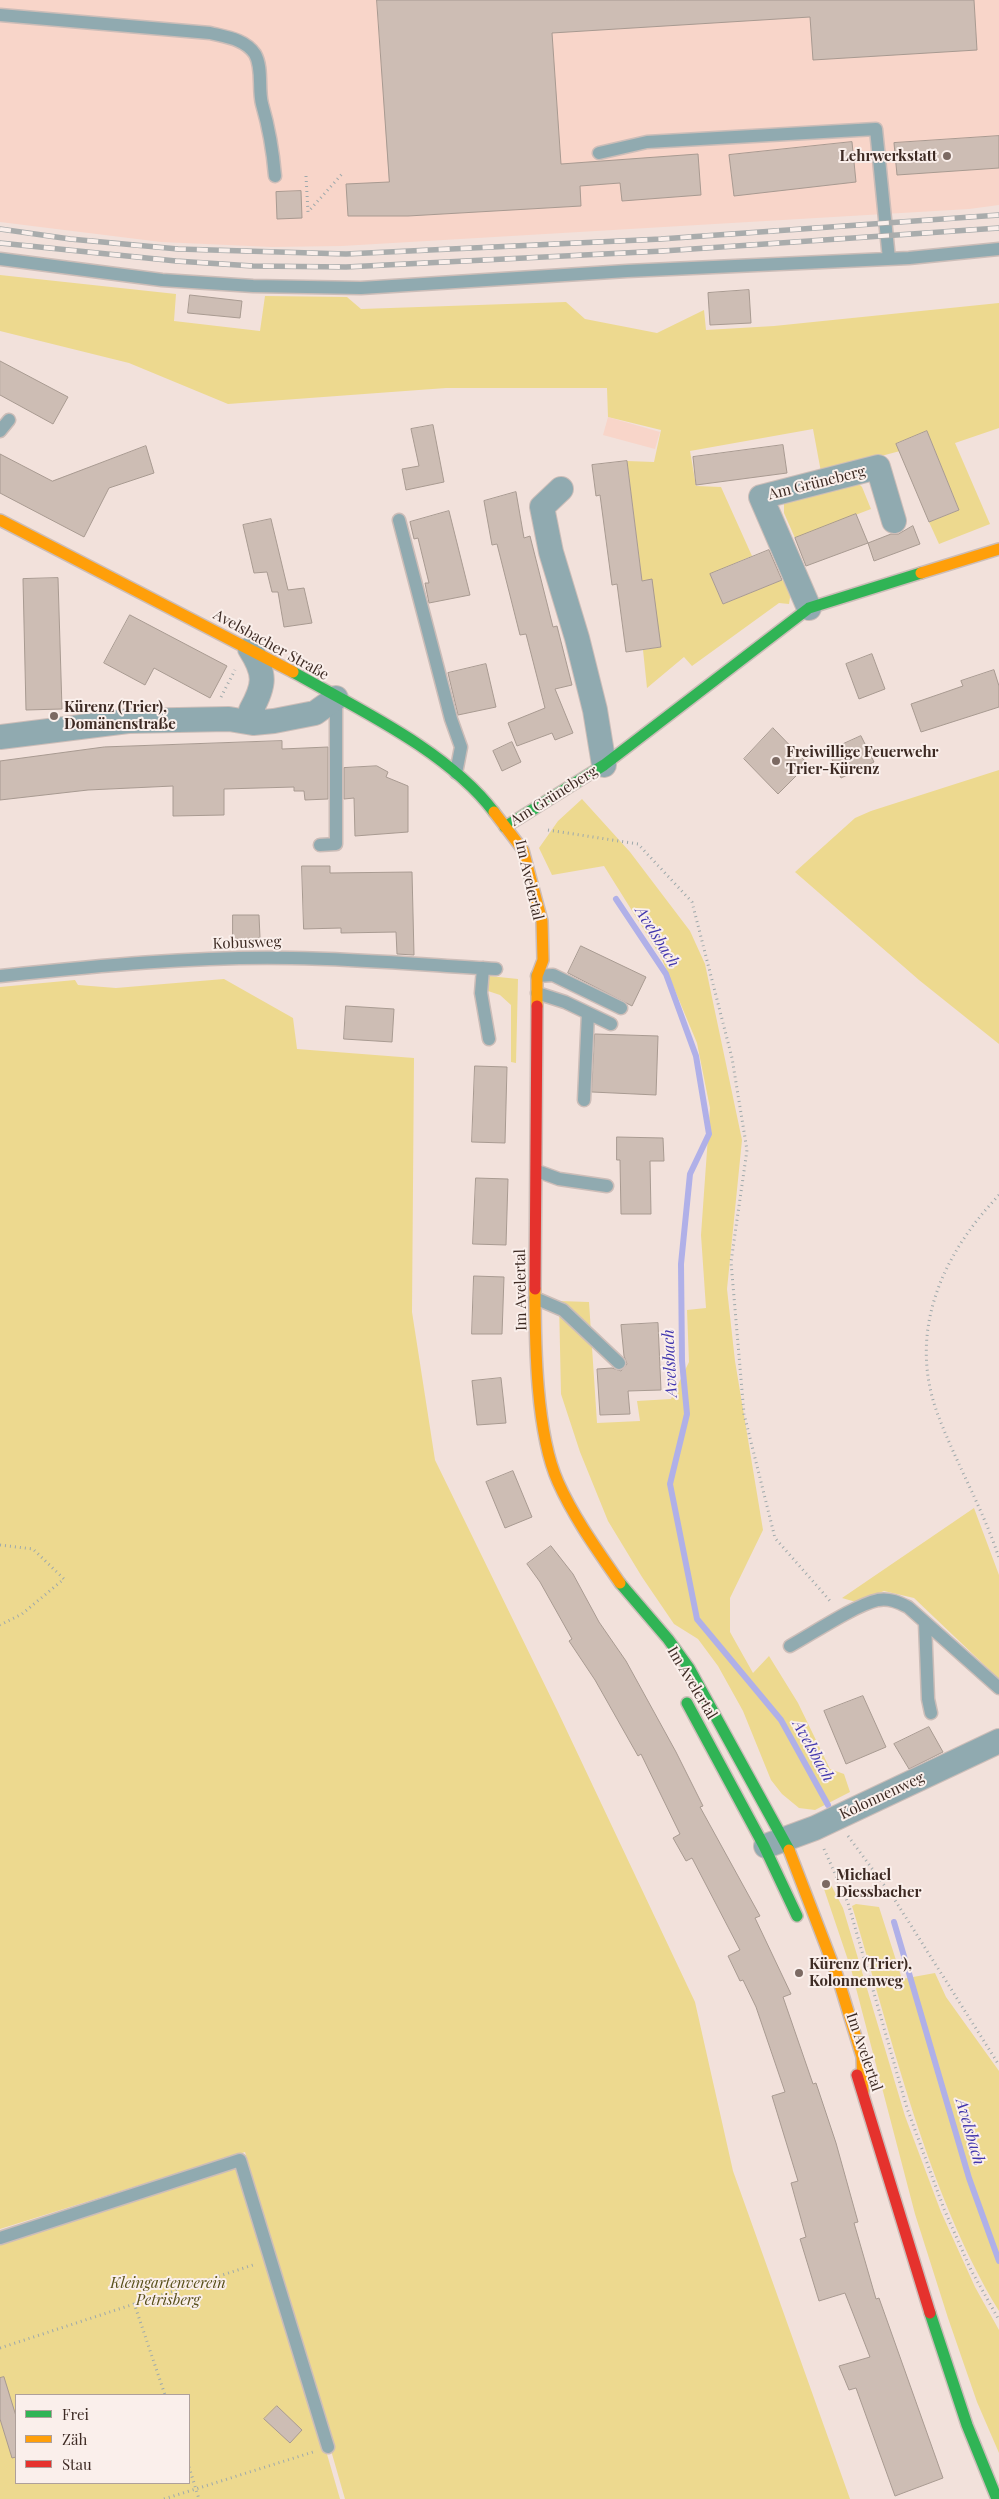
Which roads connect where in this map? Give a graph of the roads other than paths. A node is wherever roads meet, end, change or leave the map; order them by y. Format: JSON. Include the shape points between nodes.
{"nodes":[{"id":1,"x":0,"y":15,"type":"edge"},
{"id":2,"x":599,"y":153,"type":"dead end"},
{"id":3,"x":275,"y":176,"type":"dead end"},
{"id":4,"x":999,"y":249,"type":"edge"},
{"id":5,"x":889,"y":258,"type":"junction"},
{"id":6,"x":0,"y":259,"type":"edge"},
{"id":7,"x":9,"y":420,"type":"dead end"},
{"id":8,"x":0,"y":431,"type":"edge"},
{"id":9,"x":561,"y":489,"type":"dead end"},
{"id":10,"x":0,"y":520,"type":"edge"},
{"id":11,"x":399,"y":520,"type":"dead end"},
{"id":12,"x":894,"y":521,"type":"dead end"},
{"id":13,"x":999,"y":549,"type":"edge"},
{"id":14,"x":810,"y":608,"type":"junction"},
{"id":15,"x":245,"y":655,"type":"junction"},
{"id":16,"x":336,"y":698,"type":"junction"},
{"id":17,"x":252,"y":710,"type":"junction"},
{"id":18,"x":223,"y":711,"type":"junction"},
{"id":19,"x":0,"y":737,"type":"edge"},
{"id":20,"x":604,"y":765,"type":"junction"},
{"id":21,"x":456,"y":773,"type":"junction"},
{"id":22,"x":505,"y":827,"type":"junction"},
{"id":23,"x":503,"y":842,"type":"dead end"},
{"id":24,"x":320,"y":844,"type":"dead end"},
{"id":25,"x":531,"y":960,"type":"dead end"},
{"id":26,"x":483,"y":968,"type":"junction"},
{"id":27,"x":496,"y":969,"type":"dead end"},
{"id":28,"x":0,"y":976,"type":"edge"},
{"id":29,"x":537,"y":976,"type":"junction"},
{"id":30,"x":538,"y":993,"type":"junction"},
{"id":31,"x":621,"y":1008,"type":"dead end"},
{"id":32,"x":588,"y":1013,"type":"junction"},
{"id":33,"x":611,"y":1024,"type":"dead end"},
{"id":34,"x":489,"y":1040,"type":"dead end"},
{"id":35,"x":584,"y":1100,"type":"dead end"},
{"id":36,"x":537,"y":1171,"type":"junction"},
{"id":37,"x":607,"y":1186,"type":"dead end"},
{"id":38,"x":535,"y":1298,"type":"junction"},
{"id":39,"x":619,"y":1363,"type":"dead end"},
{"id":40,"x":621,"y":1584,"type":"junction"},
{"id":41,"x":636,"y":1618,"type":"dead end"},
{"id":42,"x":925,"y":1623,"type":"junction"},
{"id":43,"x":790,"y":1646,"type":"dead end"},
{"id":44,"x":999,"y":1688,"type":"edge"},
{"id":45,"x":681,"y":1693,"type":"dead end"},
{"id":46,"x":931,"y":1713,"type":"dead end"},
{"id":47,"x":999,"y":1741,"type":"edge"},
{"id":48,"x":774,"y":1842,"type":"junction"},
{"id":49,"x":803,"y":1930,"type":"dead end"},
{"id":50,"x":844,"y":2038,"type":"dead end"},
{"id":51,"x":863,"y":2092,"type":"junction"},
{"id":52,"x":0,"y":2238,"type":"edge"},
{"id":53,"x":328,"y":2447,"type":"road end"},
{"id":54,"x":997,"y":2499,"type":"edge"}],
"edges":[{"from":1,"to":3,"type":"lane","via":[[210,33],[243,42],[255,55]]},
{"from":2,"to":5,"type":"lane","via":[[647,142],[876,129]]},
{"from":4,"to":5,"type":"lane"},
{"from":5,"to":6,"type":"lane","via":[[361,288],[162,280]]},
{"from":7,"to":8,"type":"lane"},
{"from":9,"to":20,"type":"street","name":"Am Grüneberg","via":[[542,507],[551,552],[595,710]]},
{"from":10,"to":15,"type":"main road","name":"Avelsbacher Straße"},
{"from":11,"to":21,"type":"lane","via":[[461,747]]},
{"from":12,"to":14,"type":"street","name":"Am Grüneberg","via":[[878,467],[761,497]]},
{"from":13,"to":14,"type":"main road","name":"Am Grüneberg"},
{"from":14,"to":20,"type":"main road","name":"Am Grüneberg"},
{"from":15,"to":16,"type":"main road","name":"Avelsbacher Straße"},
{"from":15,"to":17,"type":"street","via":[[260,666],[262,678],[260,694]]},
{"from":16,"to":17,"type":"street","via":[[303,699]]},
{"from":16,"to":18,"type":"street","via":[[315,712],[253,723]]},
{"from":16,"to":21,"type":"main road","name":"Avelsbacher Straße","via":[[406,736]]},
{"from":16,"to":24,"type":"lane","via":[[336,844]]},
{"from":17,"to":18,"type":"street"},
{"from":18,"to":19,"type":"street"},
{"from":20,"to":22,"type":"main road","name":"Am Grüneberg"},
{"from":21,"to":22,"type":"main road","name":"Avelsbacher Straße","via":[[486,801]]},
{"from":22,"to":23,"type":"main road","name":"Im Avelertal"},
{"from":22,"to":29,"type":"main road","name":"Im Avelertal","via":[[523,850],[542,920],[543,960]]},
{"from":25,"to":29,"type":"main road","name":"Im Avelertal"},
{"from":26,"to":27,"type":"lane","name":"Kobusweg"},
{"from":26,"to":28,"type":"lane","name":"Kobusweg","via":[[252,958],[90,966]]},
{"from":26,"to":34,"type":"lane","via":[[481,993]]},
{"from":29,"to":30,"type":"main road","name":"Im Avelertal"},
{"from":29,"to":31,"type":"lane","via":[[553,975]]},
{"from":30,"to":32,"type":"lane"},
{"from":30,"to":36,"type":"main road","name":"Im Avelertal"},
{"from":32,"to":33,"type":"lane"},
{"from":32,"to":35,"type":"lane"},
{"from":36,"to":37,"type":"lane","via":[[559,1179]]},
{"from":36,"to":38,"type":"main road","name":"Im Avelertal"},
{"from":38,"to":39,"type":"lane","via":[[563,1310]]},
{"from":38,"to":40,"type":"main road","name":"Im Avelertal","via":[[540,1405],[547,1449],[558,1482],[589,1538]]},
{"from":40,"to":41,"type":"main road","name":"Im Avelertal"},
{"from":40,"to":48,"type":"main road","name":"Im Avelertal","via":[[689,1668],[744,1765]]},
{"from":42,"to":43,"type":"lane","via":[[908,1606],[896,1600],[877,1600]]},
{"from":42,"to":44,"type":"lane"},
{"from":42,"to":46,"type":"lane"},
{"from":45,"to":48,"type":"main road","name":"Im Avelertal"},
{"from":47,"to":48,"type":"street","name":"Kolonnenweg","via":[[825,1823]]},
{"from":48,"to":49,"type":"main road","name":"Im Avelertal","via":[[789,1896]]},
{"from":48,"to":51,"type":"main road","via":[[795,1861],[837,1975],[862,2056]]},
{"from":50,"to":51,"type":"main road","name":"Im Avelertal"},
{"from":51,"to":54,"type":"main road","name":"Im Avelertal","via":[[964,2416]]},
{"from":52,"to":53,"type":"lane","via":[[240,2160]]}]}
